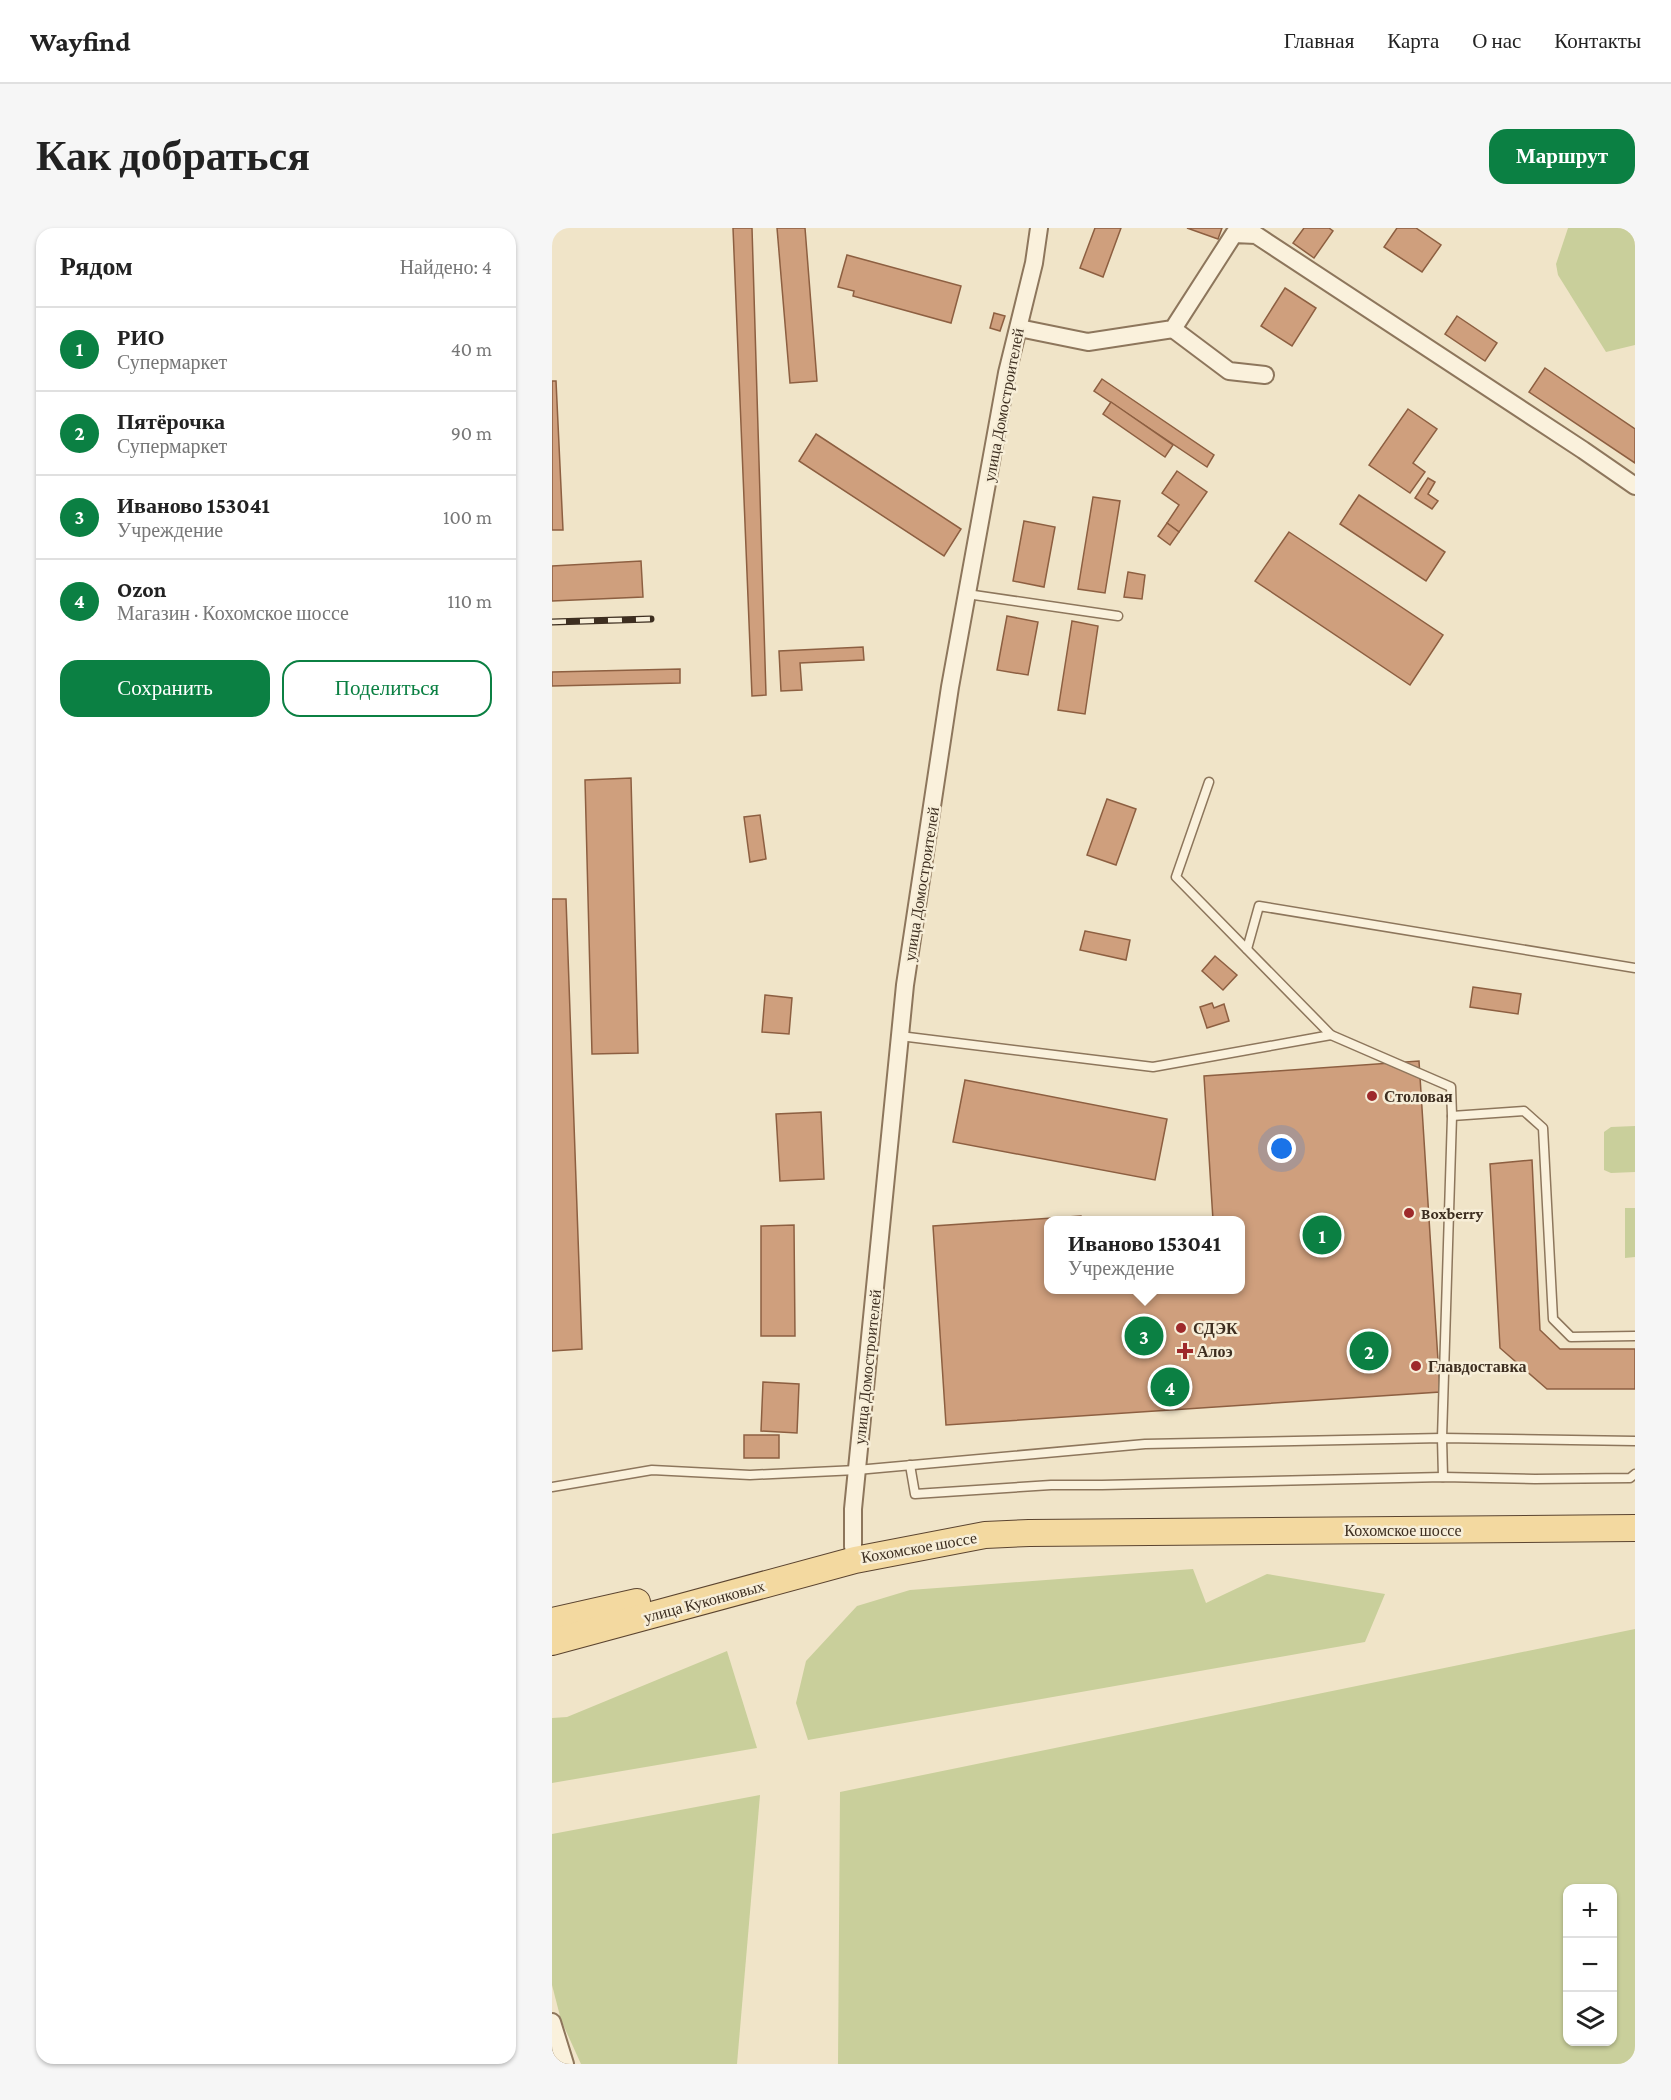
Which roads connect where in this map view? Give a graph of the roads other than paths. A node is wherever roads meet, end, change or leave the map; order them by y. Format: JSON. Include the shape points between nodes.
{"nodes":[{"id":1,"x":1039,"y":228,"type":"edge"},
{"id":2,"x":1019,"y":328,"type":"junction"},
{"id":3,"x":1173,"y":329,"type":"junction"},
{"id":4,"x":1265,"y":375,"type":"dead end"},
{"id":5,"x":1635,"y":486,"type":"edge"},
{"id":6,"x":967,"y":594,"type":"junction"},
{"id":7,"x":1119,"y":616,"type":"dead end"},
{"id":8,"x":1209,"y":782,"type":"dead end"},
{"id":9,"x":1247,"y":949,"type":"junction"},
{"id":10,"x":1635,"y":968,"type":"edge"},
{"id":11,"x":1331,"y":1035,"type":"junction"},
{"id":12,"x":900,"y":1036,"type":"junction"},
{"id":13,"x":1452,"y":1116,"type":"junction"},
{"id":14,"x":1635,"y":1336,"type":"edge"},
{"id":15,"x":1442,"y":1438,"type":"junction"},
{"id":16,"x":1635,"y":1441,"type":"edge"},
{"id":17,"x":910,"y":1465,"type":"junction"},
{"id":18,"x":857,"y":1470,"type":"junction"},
{"id":19,"x":1635,"y":1474,"type":"edge"},
{"id":20,"x":1443,"y":1477,"type":"junction"},
{"id":21,"x":552,"y":1487,"type":"edge"},
{"id":22,"x":1635,"y":1518,"type":"edge"},
{"id":23,"x":1635,"y":1528,"type":"edge"},
{"id":24,"x":854,"y":1554,"type":"junction"},
{"id":25,"x":552,"y":1621,"type":"edge"},
{"id":26,"x":552,"y":1642,"type":"edge"},
{"id":27,"x":552,"y":2022,"type":"edge"},
{"id":28,"x":565,"y":2064,"type":"edge"}],
"edges":[{"from":1,"to":2,"type":"street","name":"улица Домостроителей"},
{"from":2,"to":3,"type":"street","via":[[1088,342]]},
{"from":2,"to":6,"type":"street","name":"улица Домостроителей","via":[[1007,373]]},
{"from":3,"to":4,"type":"street","via":[[1229,372]]},
{"from":3,"to":5,"type":"street","via":[[1234,234],[1256,235]]},
{"from":6,"to":7,"type":"lane"},
{"from":6,"to":12,"type":"street","name":"улица Домостроителей"},
{"from":8,"to":9,"type":"lane","via":[[1176,877]]},
{"from":9,"to":10,"type":"lane","via":[[1259,906]]},
{"from":9,"to":11,"type":"lane"},
{"from":11,"to":12,"type":"lane","via":[[1153,1067]]},
{"from":11,"to":13,"type":"lane","via":[[1451,1087]]},
{"from":12,"to":18,"type":"street","name":"улица Домостроителей"},
{"from":13,"to":14,"type":"lane","via":[[1524,1111],[1543,1128],[1553,1319],[1571,1337]]},
{"from":13,"to":15,"type":"lane"},
{"from":15,"to":16,"type":"lane"},
{"from":15,"to":17,"type":"lane","via":[[1145,1444]]},
{"from":15,"to":20,"type":"lane"},
{"from":17,"to":18,"type":"lane"},
{"from":17,"to":20,"type":"lane","via":[[915,1494],[1051,1485]]},
{"from":18,"to":21,"type":"lane","via":[[750,1475],[652,1470]]},
{"from":18,"to":24,"type":"street","name":"улица Домостроителей"},
{"from":19,"to":20,"type":"lane","via":[[1630,1478]]},
{"from":22,"to":24,"type":"main road","name":"Кохомское шоссе","via":[[1026,1523],[933,1532]]},
{"from":23,"to":24,"type":"main road","name":"Кохомское шоссе","via":[[1029,1533],[985,1535]]},
{"from":24,"to":25,"type":"main road","name":"улица Куконковых"},
{"from":24,"to":26,"type":"main road","name":"улица Куконковых"},
{"from":27,"to":28,"type":"street"}]}
